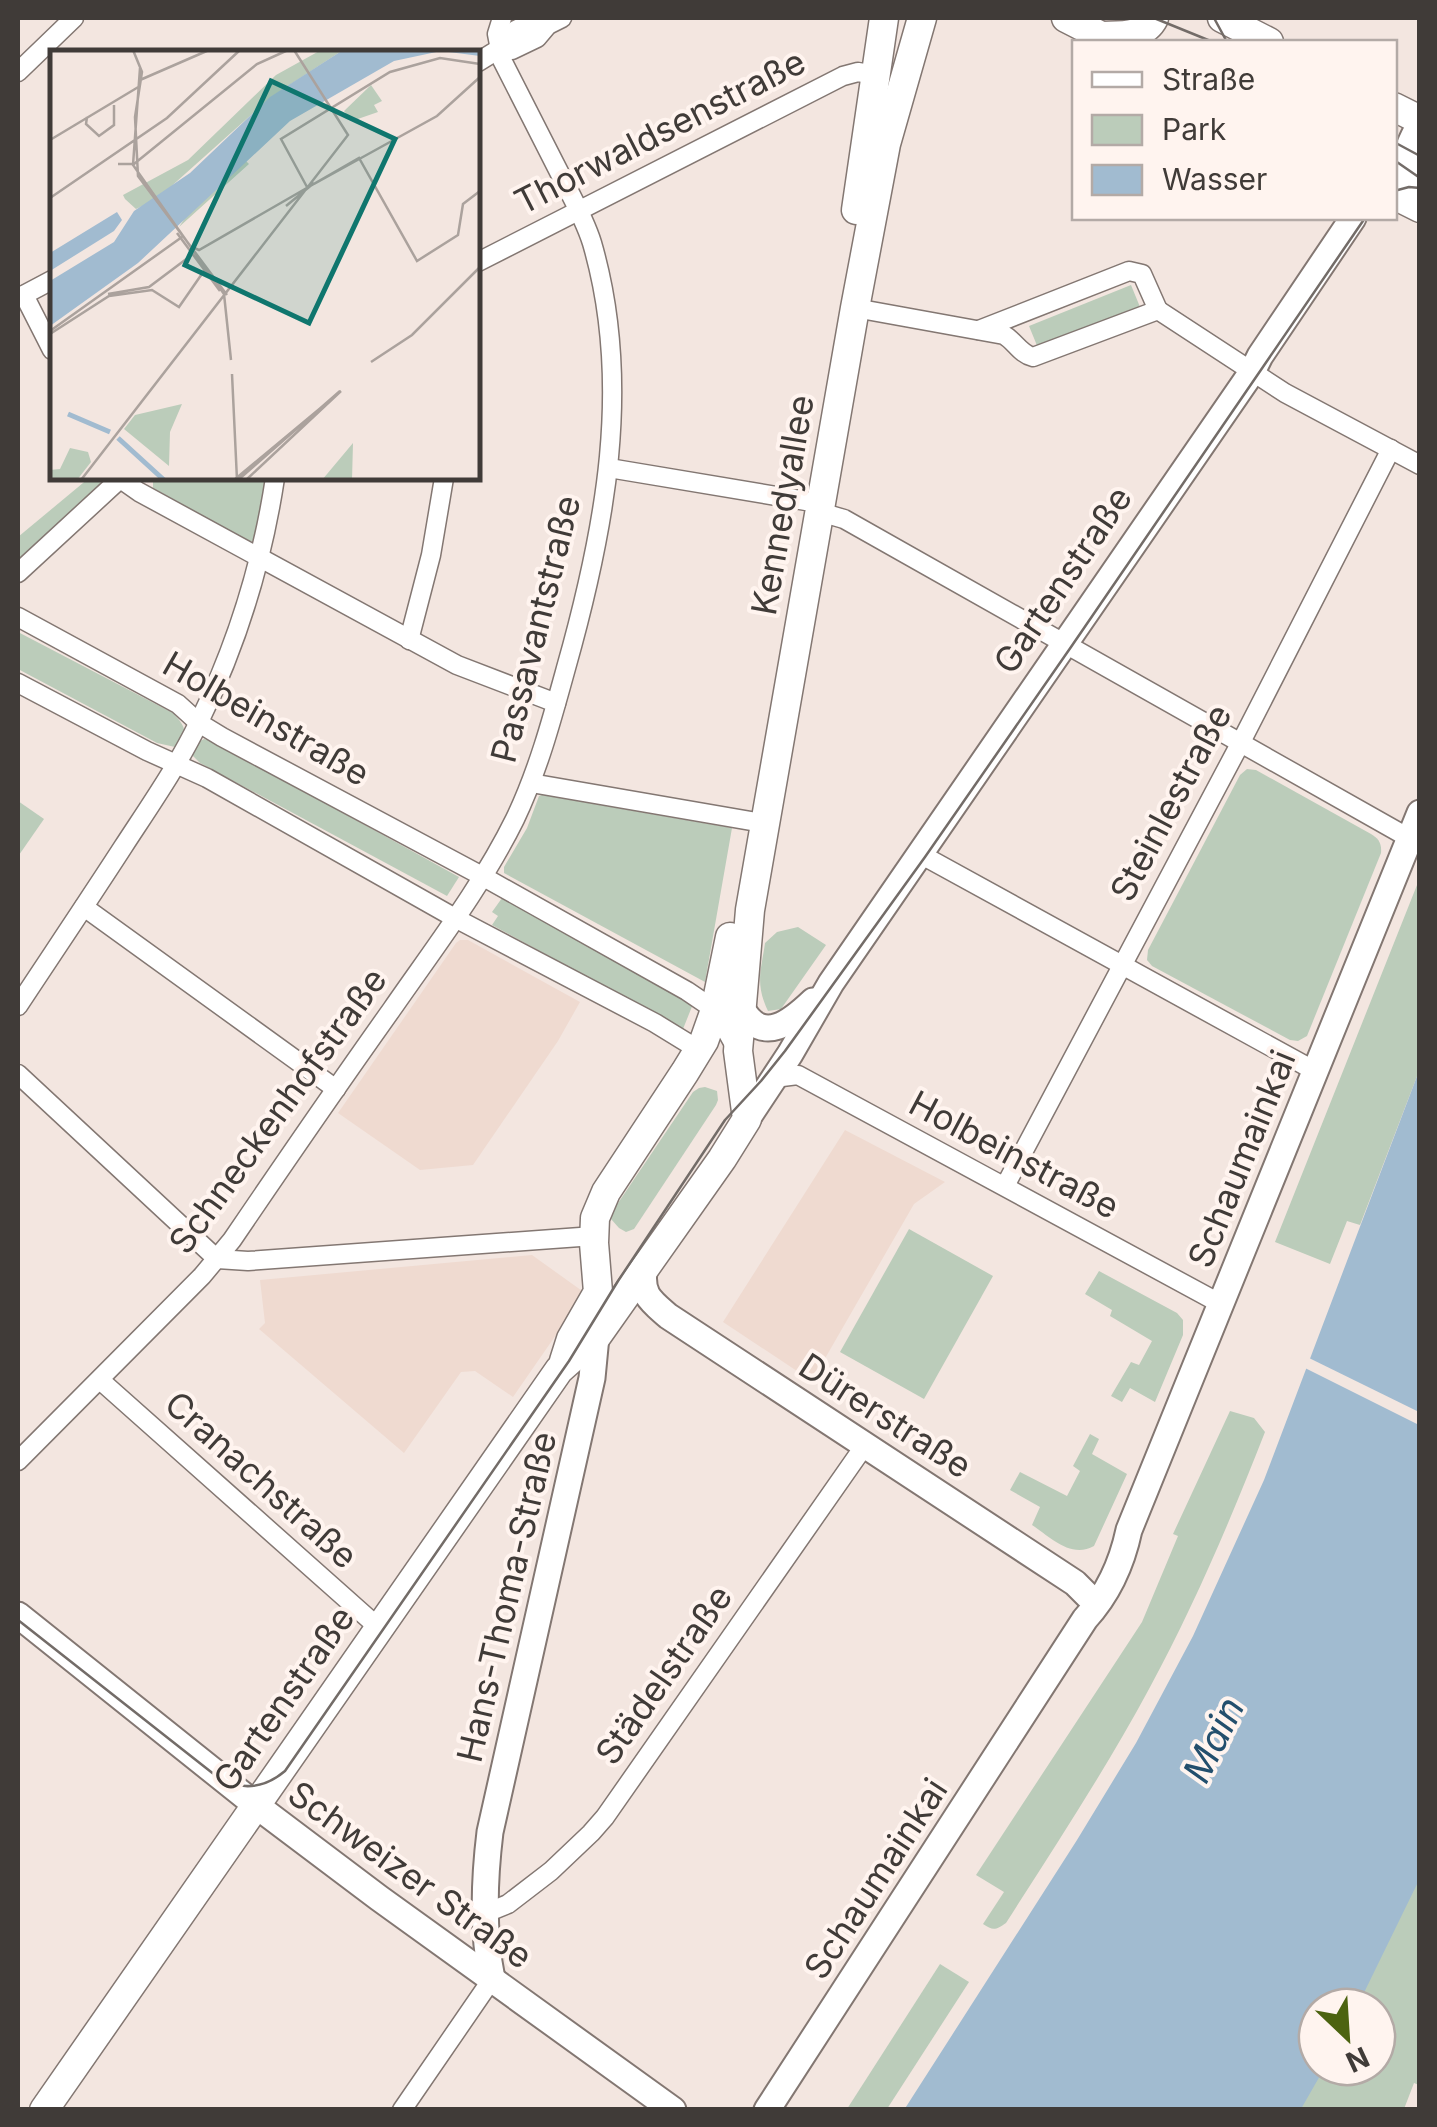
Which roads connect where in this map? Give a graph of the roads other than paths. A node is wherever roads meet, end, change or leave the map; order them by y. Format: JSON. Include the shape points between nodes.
{"nodes":[{"id":1,"x":74,"y":18,"type":"edge"},
{"id":2,"x":502,"y":18,"type":"edge"},
{"id":3,"x":884,"y":18,"type":"edge"},
{"id":4,"x":922,"y":18,"type":"edge"},
{"id":5,"x":940,"y":18,"type":"edge"},
{"id":6,"x":1066,"y":18,"type":"edge"},
{"id":7,"x":1154,"y":18,"type":"edge"},
{"id":8,"x":1222,"y":18,"type":"edge"},
{"id":9,"x":555,"y":21,"type":"edge"},
{"id":10,"x":1106,"y":39,"type":"edge"},
{"id":11,"x":1264,"y":40,"type":"edge"},
{"id":12,"x":499,"y":49,"type":"junction"},
{"id":13,"x":480,"y":61,"type":"edge"},
{"id":14,"x":906,"y":71,"type":"junction"},
{"id":15,"x":18,"y":72,"type":"edge"},
{"id":16,"x":876,"y":75,"type":"junction"},
{"id":17,"x":1397,"y":109,"type":"edge"},
{"id":18,"x":1420,"y":122,"type":"edge"},
{"id":19,"x":1397,"y":196,"type":"edge"},
{"id":20,"x":1420,"y":207,"type":"edge"},
{"id":21,"x":579,"y":211,"type":"junction"},
{"id":22,"x":1352,"y":220,"type":"edge"},
{"id":23,"x":480,"y":261,"type":"edge"},
{"id":24,"x":50,"y":281,"type":"edge"},
{"id":25,"x":20,"y":296,"type":"edge"},
{"id":26,"x":855,"y":308,"type":"junction"},
{"id":27,"x":1158,"y":310,"type":"junction"},
{"id":28,"x":979,"y":330,"type":"junction"},
{"id":29,"x":50,"y":347,"type":"edge"},
{"id":30,"x":1252,"y":372,"type":"junction"},
{"id":31,"x":1391,"y":449,"type":"junction"},
{"id":32,"x":1420,"y":464,"type":"edge"},
{"id":33,"x":609,"y":468,"type":"junction"},
{"id":34,"x":118,"y":480,"type":"edge"},
{"id":35,"x":123,"y":480,"type":"edge"},
{"id":36,"x":275,"y":480,"type":"edge"},
{"id":37,"x":444,"y":480,"type":"edge"},
{"id":38,"x":813,"y":507,"type":"junction"},
{"id":39,"x":260,"y":558,"type":"junction"},
{"id":40,"x":18,"y":573,"type":"edge"},
{"id":41,"x":18,"y":617,"type":"edge"},
{"id":42,"x":409,"y":640,"type":"junction"},
{"id":43,"x":1066,"y":644,"type":"junction"},
{"id":44,"x":18,"y":683,"type":"edge"},
{"id":45,"x":556,"y":703,"type":"junction"},
{"id":46,"x":199,"y":723,"type":"junction"},
{"id":47,"x":1241,"y":742,"type":"junction"},
{"id":48,"x":177,"y":763,"type":"junction"},
{"id":49,"x":531,"y":783,"type":"junction"},
{"id":50,"x":1420,"y":813,"type":"edge"},
{"id":51,"x":750,"y":821,"type":"junction"},
{"id":52,"x":1409,"y":838,"type":"junction"},
{"id":53,"x":920,"y":854,"type":"junction"},
{"id":54,"x":482,"y":876,"type":"junction"},
{"id":55,"x":84,"y":907,"type":"junction"},
{"id":56,"x":455,"y":918,"type":"junction"},
{"id":57,"x":1121,"y":966,"type":"junction"},
{"id":58,"x":831,"y":983,"type":"junction"},
{"id":59,"x":18,"y":1006,"type":"edge"},
{"id":60,"x":728,"y":1010,"type":"junction"},
{"id":61,"x":692,"y":1061,"type":"junction"},
{"id":62,"x":1315,"y":1071,"type":"junction"},
{"id":63,"x":18,"y":1074,"type":"edge"},
{"id":64,"x":774,"y":1078,"type":"junction"},
{"id":65,"x":336,"y":1089,"type":"junction"},
{"id":66,"x":744,"y":1103,"type":"junction"},
{"id":67,"x":1005,"y":1186,"type":"junction"},
{"id":68,"x":594,"y":1236,"type":"junction"},
{"id":69,"x":217,"y":1260,"type":"junction"},
{"id":70,"x":644,"y":1271,"type":"junction"},
{"id":71,"x":598,"y":1292,"type":"junction"},
{"id":72,"x":1221,"y":1304,"type":"junction"},
{"id":73,"x":597,"y":1336,"type":"junction"},
{"id":74,"x":562,"y":1367,"type":"junction"},
{"id":75,"x":100,"y":1380,"type":"junction"},
{"id":76,"x":865,"y":1445,"type":"junction"},
{"id":77,"x":18,"y":1461,"type":"edge"},
{"id":78,"x":1086,"y":1607,"type":"junction"},
{"id":79,"x":18,"y":1615,"type":"edge"},
{"id":80,"x":379,"y":1628,"type":"junction"},
{"id":81,"x":257,"y":1806,"type":"junction"},
{"id":82,"x":485,"y":1873,"type":"junction"},
{"id":83,"x":486,"y":1912,"type":"junction"},
{"id":84,"x":465,"y":1959,"type":"junction"},
{"id":85,"x":492,"y":1978,"type":"junction"},
{"id":86,"x":70,"y":2075,"type":"junction"},
{"id":87,"x":30,"y":2110,"type":"edge"},
{"id":88,"x":44,"y":2110,"type":"edge"},
{"id":89,"x":402,"y":2110,"type":"edge"},
{"id":90,"x":673,"y":2110,"type":"edge"},
{"id":91,"x":768,"y":2110,"type":"edge"}],
"edges":[{"from":1,"to":15,"type":"street"},
{"from":2,"to":12,"type":"street"},
{"from":3,"to":16,"type":"main road","name":"Kennedyallee"},
{"from":4,"to":14,"type":"main road","name":"Kennedyallee"},
{"from":5,"to":14,"type":"main road"},
{"from":6,"to":10,"type":"main road"},
{"from":7,"to":10,"type":"main road","via":[[1139,32]]},
{"from":8,"to":11,"type":"main road"},
{"from":9,"to":12,"type":"street","via":[[537,38]]},
{"from":12,"to":13,"type":"street"},
{"from":12,"to":21,"type":"street","name":"Passavantstraße"},
{"from":14,"to":26,"type":"main road","name":"Kennedyallee"},
{"from":16,"to":21,"type":"street","name":"Thorwaldsenstraße","via":[[843,76]]},
{"from":16,"to":38,"type":"main road","name":"Kennedyallee"},
{"from":17,"to":18,"type":"main road"},
{"from":18,"to":20,"type":"street","via":[[1404,165]]},
{"from":19,"to":20,"type":"main road"},
{"from":21,"to":23,"type":"street","name":"Thorwaldsenstraße"},
{"from":21,"to":33,"type":"street","name":"Passavantstraße","via":[[594,248],[608,334]]},
{"from":22,"to":30,"type":"street","name":"Gartenstraße"},
{"from":24,"to":25,"type":"street"},
{"from":25,"to":29,"type":"street"},
{"from":26,"to":28,"type":"street"},
{"from":26,"to":38,"type":"main road","name":"Kennedyallee"},
{"from":27,"to":28,"type":"street","via":[[1038,357],[1004,335]]},
{"from":27,"to":28,"type":"street","via":[[1142,274],[1128,271]]},
{"from":27,"to":30,"type":"street"},
{"from":30,"to":31,"type":"street"},
{"from":30,"to":43,"type":"street","name":"Gartenstraße"},
{"from":31,"to":32,"type":"street"},
{"from":31,"to":47,"type":"street","name":"Steinlestraße"},
{"from":33,"to":38,"type":"street"},
{"from":33,"to":45,"type":"street","name":"Passavantstraße","via":[[590,576]]},
{"from":34,"to":40,"type":"street"},
{"from":35,"to":39,"type":"street"},
{"from":36,"to":39,"type":"street"},
{"from":37,"to":42,"type":"street"},
{"from":38,"to":43,"type":"street"},
{"from":38,"to":51,"type":"main road","name":"Kennedyallee"},
{"from":38,"to":60,"type":"main road","name":"Kennedyallee","via":[[750,910]]},
{"from":39,"to":42,"type":"street"},
{"from":39,"to":46,"type":"street"},
{"from":41,"to":46,"type":"street","name":"Holbeinstraße","via":[[178,704]]},
{"from":42,"to":45,"type":"street"},
{"from":43,"to":47,"type":"street"},
{"from":43,"to":53,"type":"street","name":"Gartenstraße"},
{"from":44,"to":48,"type":"street"},
{"from":45,"to":49,"type":"street","name":"Passavantstraße"},
{"from":46,"to":48,"type":"street"},
{"from":46,"to":54,"type":"street","name":"Holbeinstraße"},
{"from":47,"to":52,"type":"street"},
{"from":47,"to":57,"type":"street","name":"Steinlestraße"},
{"from":48,"to":55,"type":"street"},
{"from":48,"to":56,"type":"street"},
{"from":49,"to":51,"type":"street"},
{"from":49,"to":54,"type":"street","name":"Passavantstraße"},
{"from":50,"to":52,"type":"street","name":"Schaumainkai"},
{"from":51,"to":60,"type":"main road","name":"Kennedyallee","via":[[725,970]]},
{"from":52,"to":62,"type":"street","name":"Schaumainkai"},
{"from":53,"to":57,"type":"street"},
{"from":53,"to":58,"type":"street","name":"Gartenstraße"},
{"from":54,"to":56,"type":"street"},
{"from":54,"to":60,"type":"street","name":"Holbeinstraße"},
{"from":55,"to":59,"type":"street"},
{"from":55,"to":65,"type":"street"},
{"from":56,"to":61,"type":"street","via":[[655,1023]]},
{"from":56,"to":65,"type":"street","name":"Schneckenhofstraße"},
{"from":57,"to":62,"type":"street"},
{"from":57,"to":67,"type":"street","name":"Steinlestraße"},
{"from":58,"to":60,"type":"street","name":"Gartenstraße","via":[[784,1025],[765,1028]]},
{"from":58,"to":64,"type":"street","name":"Gartenstraße"},
{"from":60,"to":61,"type":"main road"},
{"from":60,"to":66,"type":"main road"},
{"from":61,"to":66,"type":"main road","via":[[718,1068]]},
{"from":61,"to":68,"type":"main road","via":[[606,1192]]},
{"from":62,"to":72,"type":"street","name":"Schaumainkai"},
{"from":63,"to":69,"type":"street"},
{"from":64,"to":66,"type":"street","name":"Gartenstraße"},
{"from":64,"to":67,"type":"street","name":"Holbeinstraße","via":[[798,1075]]},
{"from":65,"to":69,"type":"street","name":"Schneckenhofstraße"},
{"from":66,"to":70,"type":"main road","name":"Gartenstraße","via":[[722,1159]]},
{"from":67,"to":72,"type":"street","name":"Holbeinstraße"},
{"from":68,"to":69,"type":"street"},
{"from":68,"to":70,"type":"main road","via":[[613,1278]]},
{"from":68,"to":71,"type":"main road"},
{"from":69,"to":75,"type":"street","name":"Schneckenhofstraße"},
{"from":70,"to":73,"type":"main road","name":"Gartenstraße"},
{"from":70,"to":76,"type":"street","name":"Dürerstraße","via":[[646,1294],[668,1316]]},
{"from":71,"to":73,"type":"street","name":"Hans-Thoma-Straße"},
{"from":71,"to":74,"type":"main road","name":"Gartenstraße"},
{"from":72,"to":78,"type":"street","name":"Schaumainkai","via":[[1124,1552],[1100,1603]]},
{"from":73,"to":74,"type":"main road","name":"Gartenstraße"},
{"from":73,"to":82,"type":"street","name":"Hans-Thoma-Straße"},
{"from":74,"to":80,"type":"main road","name":"Gartenstraße"},
{"from":75,"to":77,"type":"street","name":"Schneckenhofstraße"},
{"from":75,"to":80,"type":"street","name":"Cranachstraße"},
{"from":76,"to":78,"type":"street","name":"Dürerstraße","via":[[1075,1584]]},
{"from":76,"to":83,"type":"street","name":"Städelstraße","via":[[604,1817],[551,1871]]},
{"from":78,"to":91,"type":"street","name":"Schaumainkai"},
{"from":79,"to":81,"type":"street","name":"Schweizer Straße"},
{"from":80,"to":81,"type":"main road","name":"Gartenstraße"},
{"from":81,"to":84,"type":"street","name":"Schweizer Straße"},
{"from":81,"to":86,"type":"main road","name":"Gartenstraße"},
{"from":82,"to":83,"type":"street","name":"Hans-Thoma-Straße"},
{"from":82,"to":84,"type":"street","name":"Hans-Thoma-Straße","via":[[469,1917]]},
{"from":83,"to":85,"type":"street","name":"Hans-Thoma-Straße"},
{"from":84,"to":85,"type":"street","name":"Schweizer Straße"},
{"from":85,"to":89,"type":"street"},
{"from":85,"to":90,"type":"street","name":"Schweizer Straße"},
{"from":86,"to":87,"type":"main road","name":"Gartenstraße"},
{"from":86,"to":88,"type":"main road","name":"Gartenstraße"}]}
